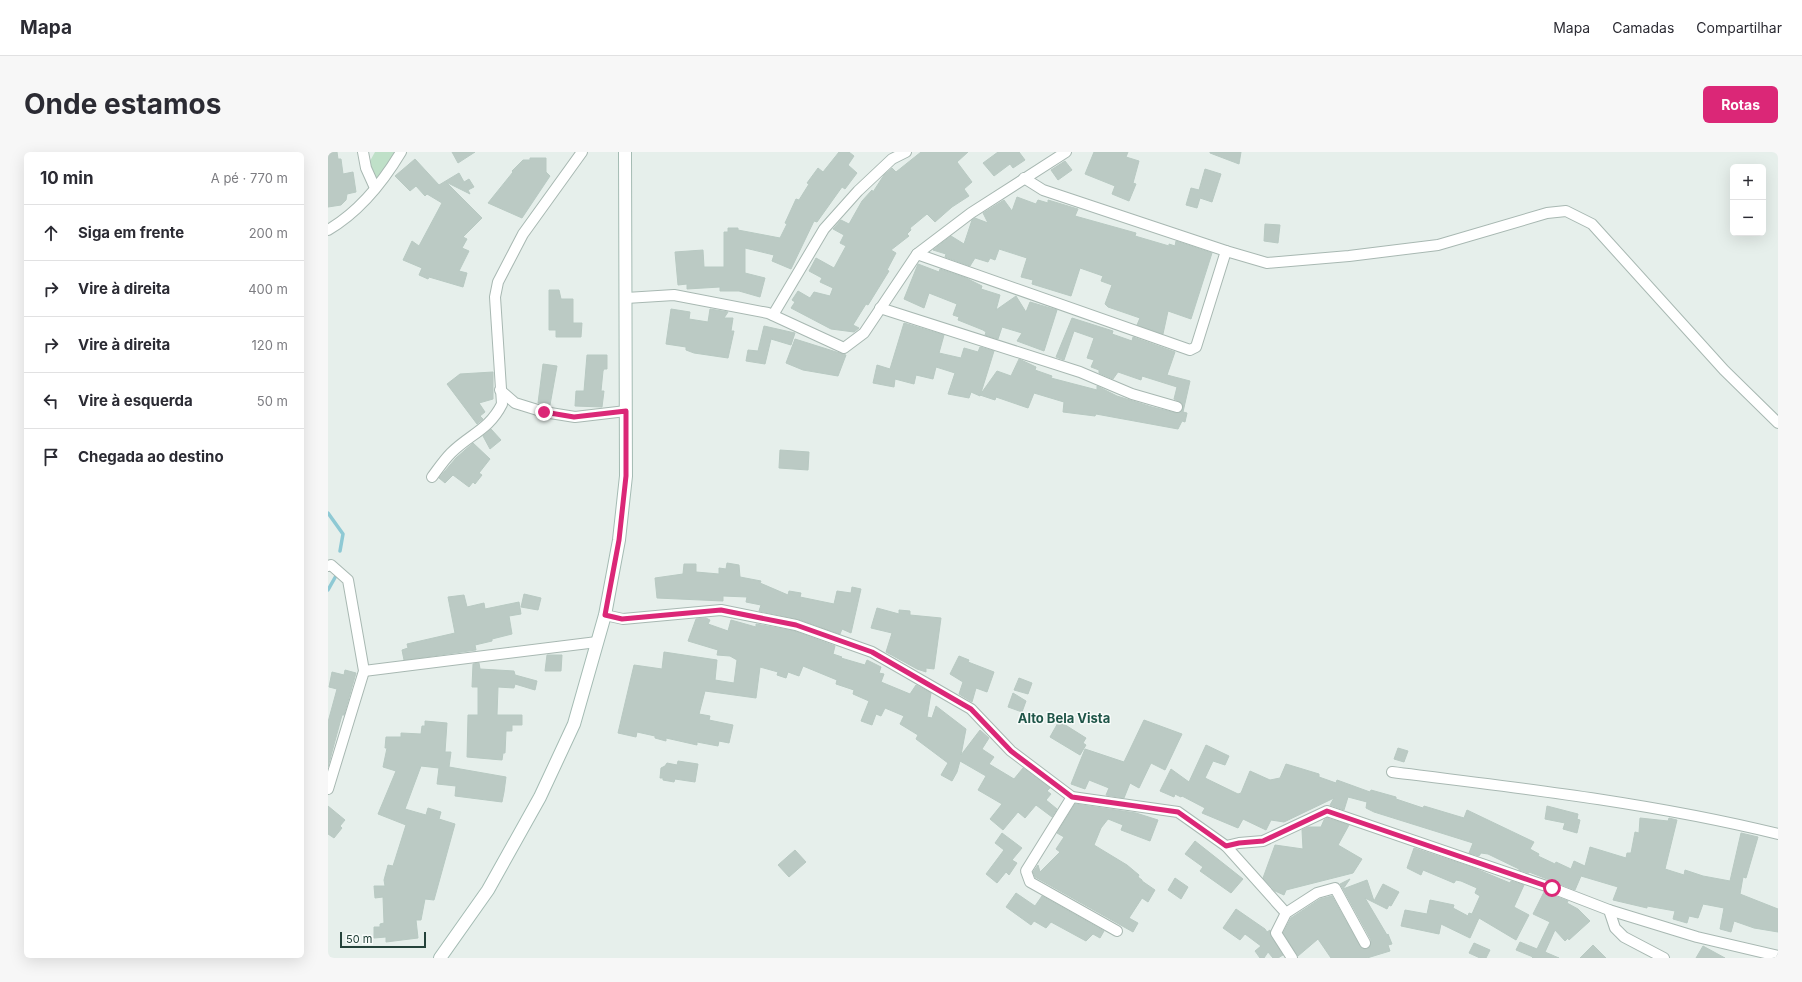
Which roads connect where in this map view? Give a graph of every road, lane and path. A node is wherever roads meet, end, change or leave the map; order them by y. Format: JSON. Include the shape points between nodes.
{"nodes":[{"id":1,"x":363,"y":152,"type":"edge"},
{"id":2,"x":401,"y":152,"type":"edge"},
{"id":3,"x":582,"y":152,"type":"edge"},
{"id":4,"x":625,"y":152,"type":"edge"},
{"id":5,"x":906,"y":152,"type":"edge"},
{"id":6,"x":1066,"y":152,"type":"edge"},
{"id":7,"x":1024,"y":178,"type":"junction"},
{"id":8,"x":375,"y":188,"type":"junction"},
{"id":9,"x":328,"y":230,"type":"edge"},
{"id":10,"x":1226,"y":251,"type":"junction"},
{"id":11,"x":917,"y":254,"type":"junction"},
{"id":12,"x":626,"y":298,"type":"junction"},
{"id":13,"x":880,"y":308,"type":"junction"},
{"id":14,"x":773,"y":315,"type":"junction"},
{"id":15,"x":500,"y":390,"type":"junction"},
{"id":16,"x":515,"y":403,"type":"junction"},
{"id":17,"x":502,"y":404,"type":"junction"},
{"id":18,"x":1177,"y":407,"type":"dead end"},
{"id":19,"x":626,"y":411,"type":"junction"},
{"id":20,"x":1778,"y":423,"type":"edge"},
{"id":21,"x":432,"y":477,"type":"dead end"},
{"id":22,"x":328,"y":566,"type":"edge"},
{"id":23,"x":605,"y":615,"type":"junction"},
{"id":24,"x":597,"y":642,"type":"junction"},
{"id":25,"x":364,"y":671,"type":"junction"},
{"id":26,"x":1392,"y":772,"type":"dead end"},
{"id":27,"x":328,"y":789,"type":"edge"},
{"id":28,"x":1072,"y":797,"type":"junction"},
{"id":29,"x":1778,"y":834,"type":"edge"},
{"id":30,"x":1226,"y":846,"type":"junction"},
{"id":31,"x":1609,"y":910,"type":"junction"},
{"id":32,"x":1286,"y":913,"type":"junction"},
{"id":33,"x":1117,"y":931,"type":"dead end"},
{"id":34,"x":1365,"y":943,"type":"dead end"},
{"id":35,"x":1778,"y":956,"type":"edge"},
{"id":36,"x":440,"y":958,"type":"edge"},
{"id":37,"x":1292,"y":958,"type":"edge"},
{"id":38,"x":1664,"y":958,"type":"edge"}],
"edges":[{"from":1,"to":8,"type":"street","via":[[366,168]]},
{"from":2,"to":8,"type":"street","via":[[386,178]]},
{"from":3,"to":15,"type":"street","via":[[523,234],[498,282],[495,297]]},
{"from":4,"to":12,"type":"main road"},
{"from":5,"to":14,"type":"street","via":[[892,159],[858,191],[824,229]]},
{"from":6,"to":7,"type":"street"},
{"from":7,"to":10,"type":"street","via":[[1043,190]]},
{"from":7,"to":11,"type":"street","via":[[971,213]]},
{"from":8,"to":9,"type":"street","via":[[341,223]]},
{"from":10,"to":11,"type":"street","via":[[1196,347],[1190,350]]},
{"from":10,"to":20,"type":"street","via":[[1267,262],[1349,256],[1438,245],[1547,213],[1566,211],[1592,224],[1724,370]]},
{"from":11,"to":13,"type":"street"},
{"from":12,"to":14,"type":"street","via":[[674,295]]},
{"from":12,"to":19,"type":"main road"},
{"from":13,"to":14,"type":"street","via":[[864,332],[844,348]]},
{"from":13,"to":18,"type":"street","via":[[1080,372],[1132,394]]},
{"from":15,"to":16,"type":"street"},
{"from":15,"to":17,"type":"street"},
{"from":16,"to":17,"type":"street"},
{"from":16,"to":19,"type":"street","via":[[544,412],[574,417]]},
{"from":17,"to":21,"type":"street","via":[[486,427],[451,452]]},
{"from":19,"to":23,"type":"main road","via":[[626,476],[620,532]]},
{"from":22,"to":25,"type":"street","via":[[331,565],[348,580]]},
{"from":23,"to":24,"type":"main road"},
{"from":23,"to":28,"type":"street","via":[[622,619],[721,610],[796,625],[872,652],[971,709],[1011,751]]},
{"from":24,"to":25,"type":"street"},
{"from":24,"to":36,"type":"main road","via":[[574,724],[540,797],[488,890]]},
{"from":25,"to":27,"type":"street"},
{"from":26,"to":29,"type":"street","via":[[1498,785],[1716,818]]},
{"from":28,"to":30,"type":"street","via":[[1178,812]]},
{"from":28,"to":33,"type":"street","via":[[1026,871],[1030,882]]},
{"from":30,"to":31,"type":"street","via":[[1263,841],[1327,811]]},
{"from":30,"to":32,"type":"street"},
{"from":31,"to":35,"type":"street","via":[[1697,937]]},
{"from":31,"to":38,"type":"street","via":[[1615,928],[1624,937]]},
{"from":32,"to":34,"type":"street","via":[[1317,893],[1334,888]]},
{"from":32,"to":37,"type":"street","via":[[1276,933]]}]}
